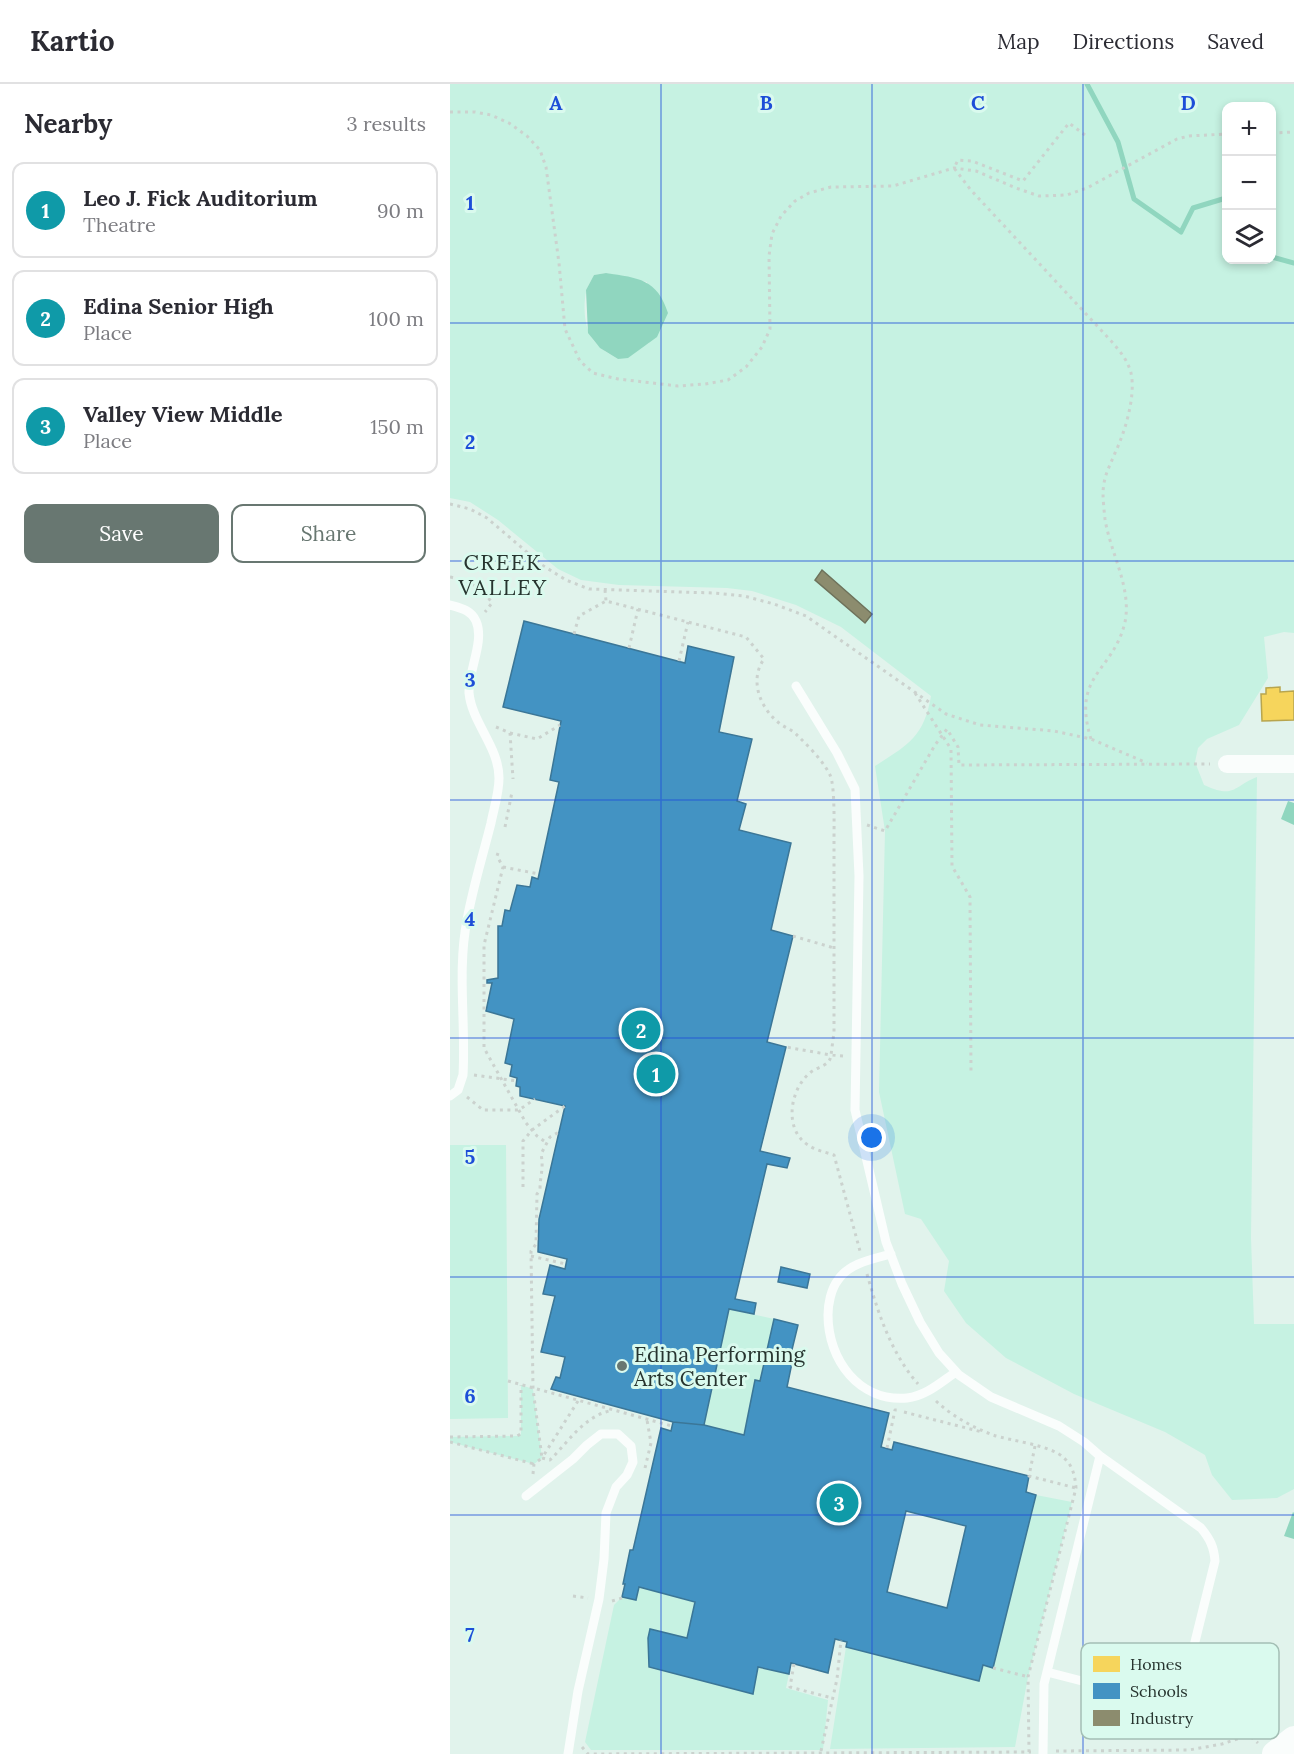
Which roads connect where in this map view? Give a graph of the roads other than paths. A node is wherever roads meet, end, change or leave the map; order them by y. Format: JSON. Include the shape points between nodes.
{"nodes":[{"id":1,"x":450,"y":605,"type":"edge"},
{"id":2,"x":796,"y":686,"type":"dead end"},
{"id":3,"x":1227,"y":764,"type":"road end"},
{"id":4,"x":1294,"y":764,"type":"edge"},
{"id":5,"x":450,"y":1096,"type":"edge"},
{"id":6,"x":891,"y":1254,"type":"junction"},
{"id":7,"x":956,"y":1372,"type":"junction"},
{"id":8,"x":1100,"y":1456,"type":"junction"},
{"id":9,"x":526,"y":1496,"type":"dead end"},
{"id":10,"x":1195,"y":1643,"type":"edge"},
{"id":11,"x":1047,"y":1672,"type":"junction"},
{"id":12,"x":1081,"y":1681,"type":"edge"},
{"id":13,"x":1294,"y":1739,"type":"edge"},
{"id":14,"x":1043,"y":1752,"type":"edge"},
{"id":15,"x":568,"y":1754,"type":"edge"},
{"id":16,"x":1275,"y":1754,"type":"edge"}],
"edges":[{"from":1,"to":5,"type":"lane","via":[[471,614],[479,631],[470,680],[471,705],[497,764],[499,779],[467,920],[463,1075],[458,1090]]},
{"from":2,"to":6,"type":"lane","via":[[855,789],[859,876],[855,1110]]},
{"from":3,"to":4,"type":"street"},
{"from":6,"to":7,"type":"lane","via":[[920,1322]]},
{"from":6,"to":7,"type":"lane","via":[[848,1269],[837,1280],[828,1308],[834,1353],[857,1383],[891,1398],[909,1398],[926,1392]]},
{"from":7,"to":8,"type":"lane","via":[[991,1397],[1059,1426]]},
{"from":8,"to":10,"type":"lane","via":[[1201,1528],[1209,1538],[1215,1561]]},
{"from":8,"to":11,"type":"lane"},
{"from":9,"to":15,"type":"lane","via":[[601,1434],[618,1434],[631,1446],[633,1462],[616,1487],[606,1513],[599,1599]]},
{"from":11,"to":12,"type":"lane"},
{"from":11,"to":14,"type":"lane"},
{"from":13,"to":16,"type":"street"}]}
